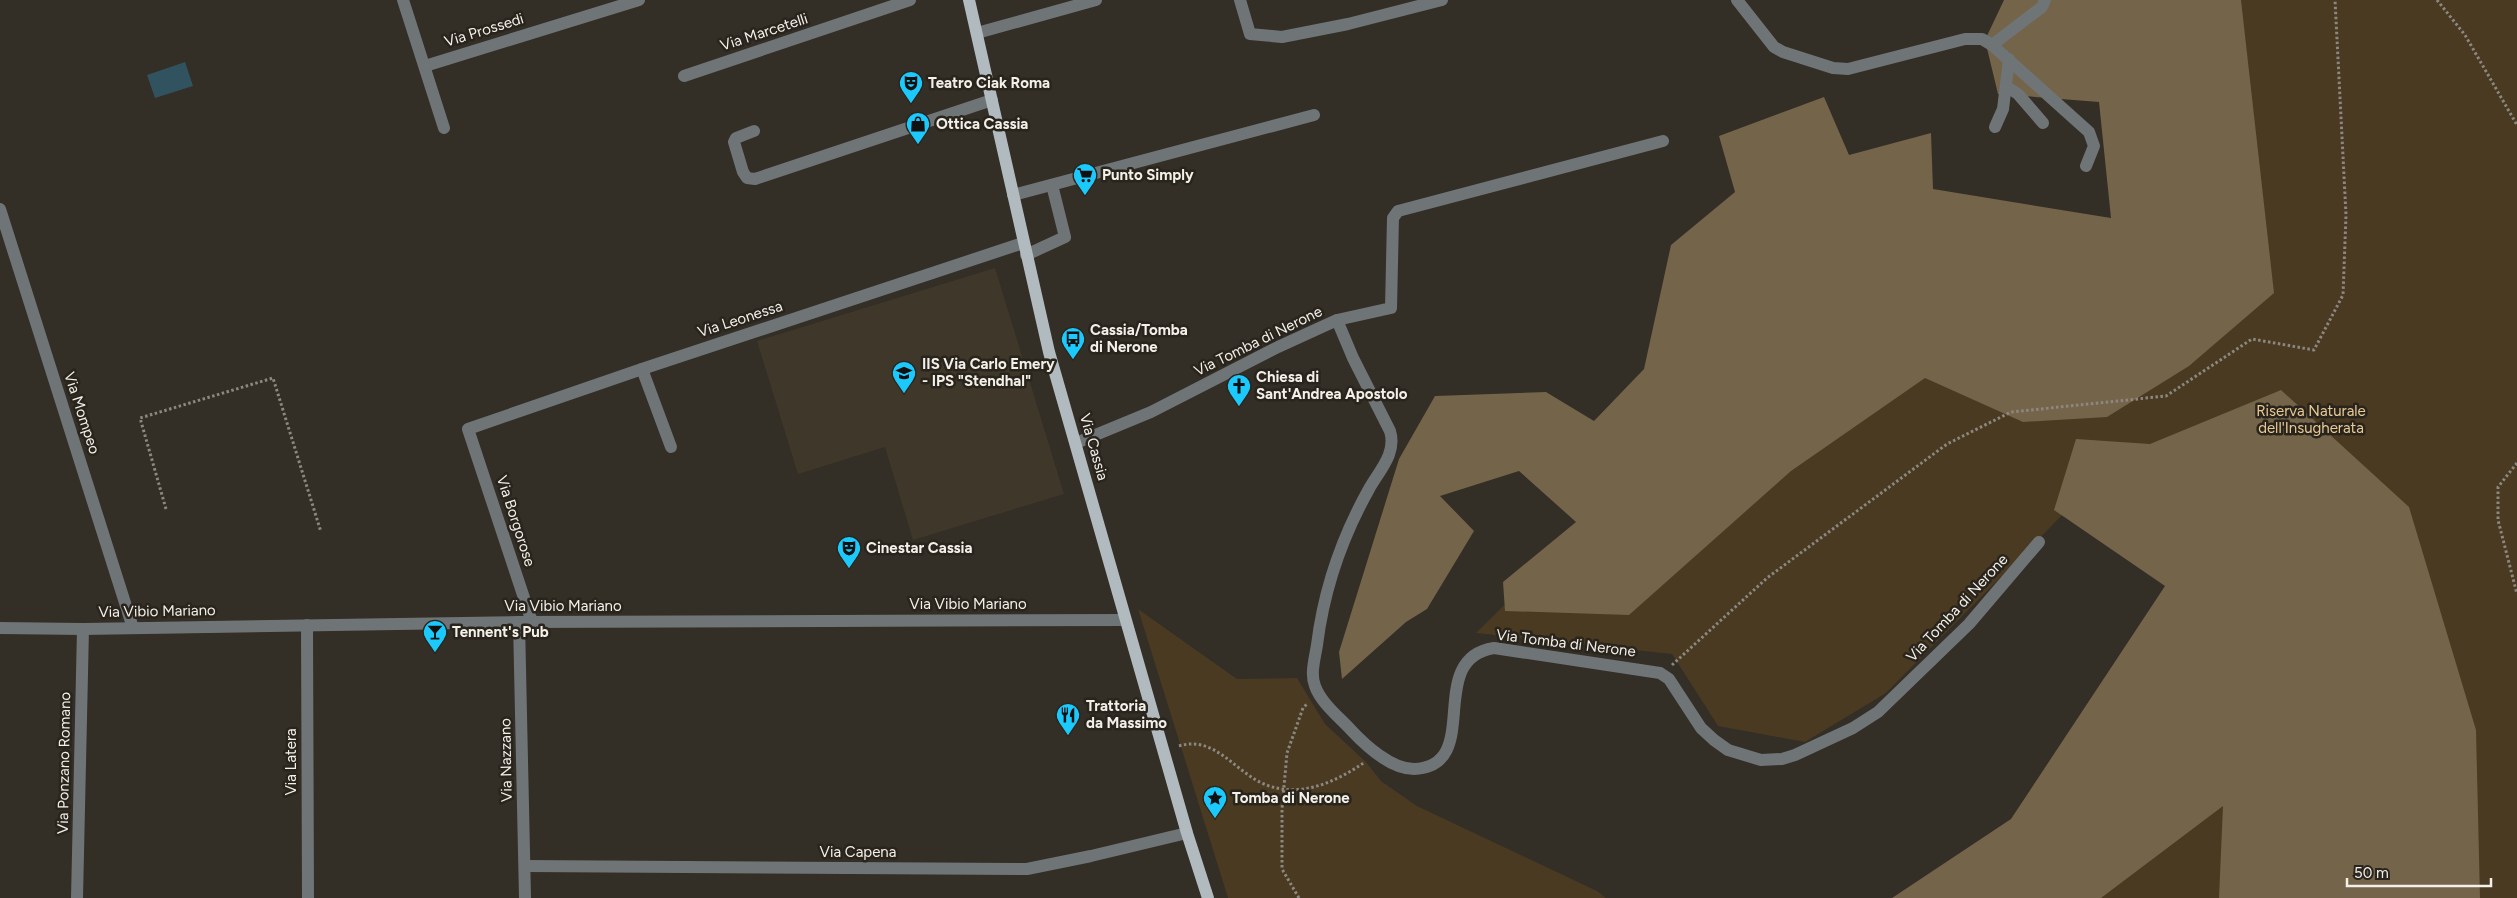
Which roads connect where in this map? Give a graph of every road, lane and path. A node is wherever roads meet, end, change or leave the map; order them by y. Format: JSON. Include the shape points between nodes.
{"nodes":[{"id":1,"x":403,"y":0,"type":"edge"},
{"id":2,"x":639,"y":0,"type":"edge"},
{"id":3,"x":910,"y":0,"type":"edge"},
{"id":4,"x":969,"y":0,"type":"edge"},
{"id":5,"x":1096,"y":0,"type":"edge"},
{"id":6,"x":1240,"y":0,"type":"edge"},
{"id":7,"x":1442,"y":0,"type":"edge"},
{"id":8,"x":1737,"y":0,"type":"edge"},
{"id":9,"x":2045,"y":0,"type":"edge"},
{"id":10,"x":2335,"y":0,"type":"edge"},
{"id":11,"x":2438,"y":0,"type":"edge"},
{"id":12,"x":977,"y":34,"type":"junction"},
{"id":13,"x":1992,"y":45,"type":"junction"},
{"id":14,"x":2008,"y":59,"type":"junction"},
{"id":15,"x":425,"y":66,"type":"junction"},
{"id":16,"x":684,"y":76,"type":"dead end"},
{"id":17,"x":2007,"y":88,"type":"junction"},
{"id":18,"x":992,"y":100,"type":"junction"},
{"id":19,"x":1314,"y":115,"type":"dead end"},
{"id":20,"x":2043,"y":122,"type":"dead end"},
{"id":21,"x":2517,"y":125,"type":"edge"},
{"id":22,"x":1995,"y":127,"type":"dead end"},
{"id":23,"x":444,"y":128,"type":"dead end"},
{"id":24,"x":754,"y":131,"type":"dead end"},
{"id":25,"x":1664,"y":141,"type":"dead end"},
{"id":26,"x":2086,"y":166,"type":"dead end"},
{"id":27,"x":1052,"y":185,"type":"junction"},
{"id":28,"x":1013,"y":195,"type":"junction"},
{"id":29,"x":0,"y":209,"type":"edge"},
{"id":30,"x":1025,"y":249,"type":"junction"},
{"id":31,"x":1337,"y":320,"type":"junction"},
{"id":32,"x":642,"y":369,"type":"junction"},
{"id":33,"x":468,"y":429,"type":"joint"},
{"id":34,"x":1076,"y":443,"type":"junction"},
{"id":35,"x":671,"y":447,"type":"dead end"},
{"id":36,"x":2517,"y":463,"type":"edge"},
{"id":37,"x":166,"y":509,"type":"dead end"},
{"id":38,"x":321,"y":532,"type":"dead end"},
{"id":39,"x":2040,"y":542,"type":"dead end"},
{"id":40,"x":2517,"y":594,"type":"edge"},
{"id":41,"x":1126,"y":620,"type":"junction"},
{"id":42,"x":525,"y":622,"type":"junction"},
{"id":43,"x":307,"y":625,"type":"junction"},
{"id":44,"x":0,"y":628,"type":"edge"},
{"id":45,"x":133,"y":628,"type":"junction"},
{"id":46,"x":83,"y":629,"type":"junction"},
{"id":47,"x":1662,"y":674,"type":"junction"},
{"id":48,"x":1318,"y":693,"type":"junction"},
{"id":49,"x":1180,"y":746,"type":"dead end"},
{"id":50,"x":1370,"y":748,"type":"junction"},
{"id":51,"x":1284,"y":789,"type":"junction"},
{"id":52,"x":1187,"y":833,"type":"junction"},
{"id":53,"x":525,"y":866,"type":"junction"},
{"id":54,"x":77,"y":898,"type":"edge"},
{"id":55,"x":308,"y":898,"type":"edge"},
{"id":56,"x":525,"y":898,"type":"edge"},
{"id":57,"x":1208,"y":898,"type":"edge"},
{"id":58,"x":1299,"y":898,"type":"edge"}],
"edges":[{"from":1,"to":15,"type":"street"},
{"from":2,"to":15,"type":"street","name":"Via Prossedi"},
{"from":3,"to":16,"type":"street","name":"Via Marcetelli"},
{"from":4,"to":12,"type":"main road","name":"Via Cassia"},
{"from":5,"to":12,"type":"street"},
{"from":6,"to":7,"type":"street","via":[[1250,34],[1282,37]]},
{"from":8,"to":13,"type":"street","via":[[1774,47],[1833,68],[1848,69],[1965,39],[1982,39]]},
{"from":9,"to":13,"type":"street","via":[[2042,7]]},
{"from":10,"to":47,"type":"path","via":[[2346,215],[2343,295],[2314,350],[2252,339],[2166,396],[2011,412],[1947,444],[1766,578]]},
{"from":11,"to":21,"type":"path","via":[[2465,35]]},
{"from":12,"to":18,"type":"main road","name":"Via Cassia"},
{"from":13,"to":14,"type":"street"},
{"from":14,"to":17,"type":"street"},
{"from":14,"to":26,"type":"street","via":[[2089,132],[2094,146]]},
{"from":15,"to":23,"type":"street"},
{"from":17,"to":20,"type":"street","via":[[2018,94]]},
{"from":17,"to":22,"type":"street"},
{"from":18,"to":24,"type":"street","via":[[755,179],[747,178],[743,172],[734,142],[736,138]]},
{"from":18,"to":28,"type":"main road","name":"Via Cassia"},
{"from":19,"to":27,"type":"street"},
{"from":25,"to":31,"type":"street","via":[[1398,211],[1393,218],[1391,308]]},
{"from":27,"to":28,"type":"street"},
{"from":27,"to":30,"type":"street","name":"Via Leonessa","via":[[1065,236]]},
{"from":28,"to":30,"type":"main road","name":"Via Cassia"},
{"from":29,"to":45,"type":"street","name":"Via Mompeo"},
{"from":30,"to":32,"type":"street","name":"Via Leonessa"},
{"from":30,"to":34,"type":"main road","name":"Via Cassia","via":[[1049,352]]},
{"from":31,"to":34,"type":"street","name":"Via Tomba di Nerone","via":[[1151,412]]},
{"from":31,"to":48,"type":"street","name":"Via Tomba di Nerone","via":[[1390,431],[1392,442],[1388,457],[1343,538],[1326,590],[1313,672]]},
{"from":32,"to":33,"type":"street","name":"Via Leonessa"},
{"from":32,"to":35,"type":"street"},
{"from":33,"to":42,"type":"street","name":"Via Borgorose"},
{"from":34,"to":41,"type":"main road","name":"Via Cassia"},
{"from":36,"to":40,"type":"path","via":[[2498,487],[2498,520]]},
{"from":37,"to":38,"type":"path","via":[[140,418],[273,378]]},
{"from":39,"to":47,"type":"street","name":"Via Tomba di Nerone","via":[[1969,624],[1883,708],[1853,728],[1795,755],[1761,760],[1728,750],[1701,728],[1674,686]]},
{"from":41,"to":42,"type":"street","name":"Via Vibio Mariano"},
{"from":41,"to":52,"type":"main road","name":"Via Cassia"},
{"from":42,"to":43,"type":"street","name":"Via Vibio Mariano"},
{"from":42,"to":53,"type":"street","name":"Via Nazzano"},
{"from":43,"to":45,"type":"street","name":"Via Vibio Mariano"},
{"from":43,"to":55,"type":"street","name":"Via Latera"},
{"from":44,"to":46,"type":"street","name":"Via Vibio Mariano"},
{"from":45,"to":46,"type":"street","name":"Via Vibio Mariano"},
{"from":46,"to":54,"type":"street","name":"Via Ponzano Romano"},
{"from":47,"to":50,"type":"street","name":"Via Tomba di Nerone","via":[[1508,649],[1485,650],[1468,661],[1459,675],[1452,739],[1441,758],[1424,767],[1408,768]]},
{"from":48,"to":50,"type":"street","name":"Via Tomba di Nerone"},
{"from":48,"to":51,"type":"path","via":[[1303,708],[1287,753]]},
{"from":49,"to":51,"type":"path","via":[[1210,746],[1263,783]]},
{"from":50,"to":51,"type":"path","via":[[1366,762],[1346,776],[1307,789]]},
{"from":51,"to":58,"type":"path","via":[[1282,869]]},
{"from":52,"to":53,"type":"street","name":"Via Capena","via":[[1027,869]]},
{"from":52,"to":57,"type":"main road","name":"Via Cassia"},
{"from":53,"to":56,"type":"street","name":"Via Nazzano"}]}
